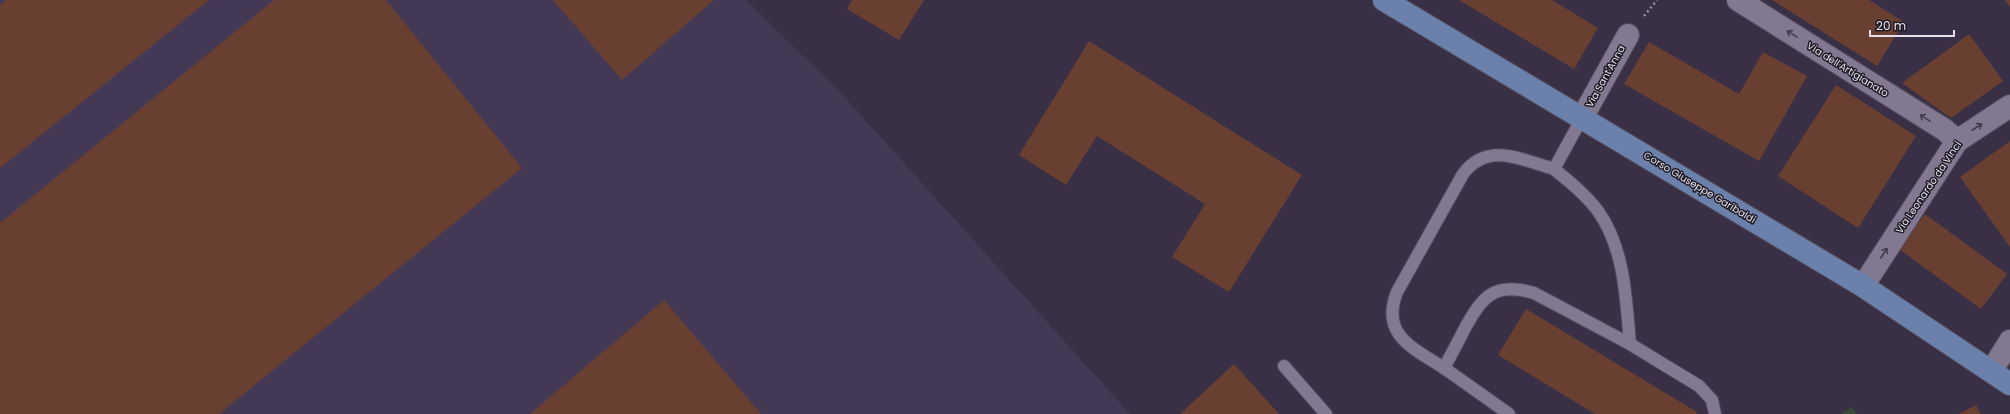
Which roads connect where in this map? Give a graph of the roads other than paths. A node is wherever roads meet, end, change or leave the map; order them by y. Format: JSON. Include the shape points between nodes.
{"nodes":[{"id":1,"x":1384,"y":0,"type":"edge"},
{"id":2,"x":1738,"y":0,"type":"edge"},
{"id":3,"x":1628,"y":35,"type":"dead end"},
{"id":4,"x":2010,"y":106,"type":"edge"},
{"id":5,"x":1582,"y":118,"type":"junction"},
{"id":6,"x":1957,"y":141,"type":"junction"},
{"id":7,"x":1554,"y":169,"type":"junction"},
{"id":8,"x":1863,"y":286,"type":"junction"},
{"id":9,"x":2010,"y":341,"type":"edge"},
{"id":10,"x":1630,"y":344,"type":"junction"},
{"id":11,"x":1284,"y":366,"type":"dead end"},
{"id":12,"x":1444,"y":368,"type":"junction"},
{"id":13,"x":1992,"y":370,"type":"junction"},
{"id":14,"x":2010,"y":384,"type":"edge"},
{"id":15,"x":1326,"y":414,"type":"edge"},
{"id":16,"x":1509,"y":414,"type":"edge"},
{"id":17,"x":1715,"y":414,"type":"edge"}],
"edges":[{"from":1,"to":5,"type":"main road","name":"Corso Giuseppe Garibaldi"},
{"from":6,"to":2,"type":"street","name":"Via dell'Artigianato","one_way":true,"via":[[1945,130]]},
{"from":3,"to":5,"type":"street","name":"Via Sant'Anna"},
{"from":6,"to":4,"type":"street","name":"Via Leonardo da Vinci","one_way":true},
{"from":5,"to":7,"type":"lane"},
{"from":5,"to":8,"type":"main road","name":"Corso Giuseppe Garibaldi"},
{"from":8,"to":6,"type":"street","name":"Via Leonardo da Vinci","one_way":true},
{"from":7,"to":10,"type":"lane","via":[[1590,201],[1604,220],[1612,237],[1625,286]]},
{"from":7,"to":12,"type":"lane","via":[[1505,155],[1489,155],[1474,162],[1463,174],[1397,292],[1392,314],[1397,333],[1411,347]]},
{"from":8,"to":13,"type":"main road","name":"Corso Giuseppe Garibaldi"},
{"from":9,"to":13,"type":"street"},
{"from":10,"to":12,"type":"lane","via":[[1534,293],[1510,289],[1498,291],[1480,302]]},
{"from":10,"to":17,"type":"lane","via":[[1699,386],[1712,400]]},
{"from":11,"to":15,"type":"lane"},
{"from":12,"to":16,"type":"lane"},
{"from":13,"to":14,"type":"main road","name":"Corso Giuseppe Garibaldi"}]}
